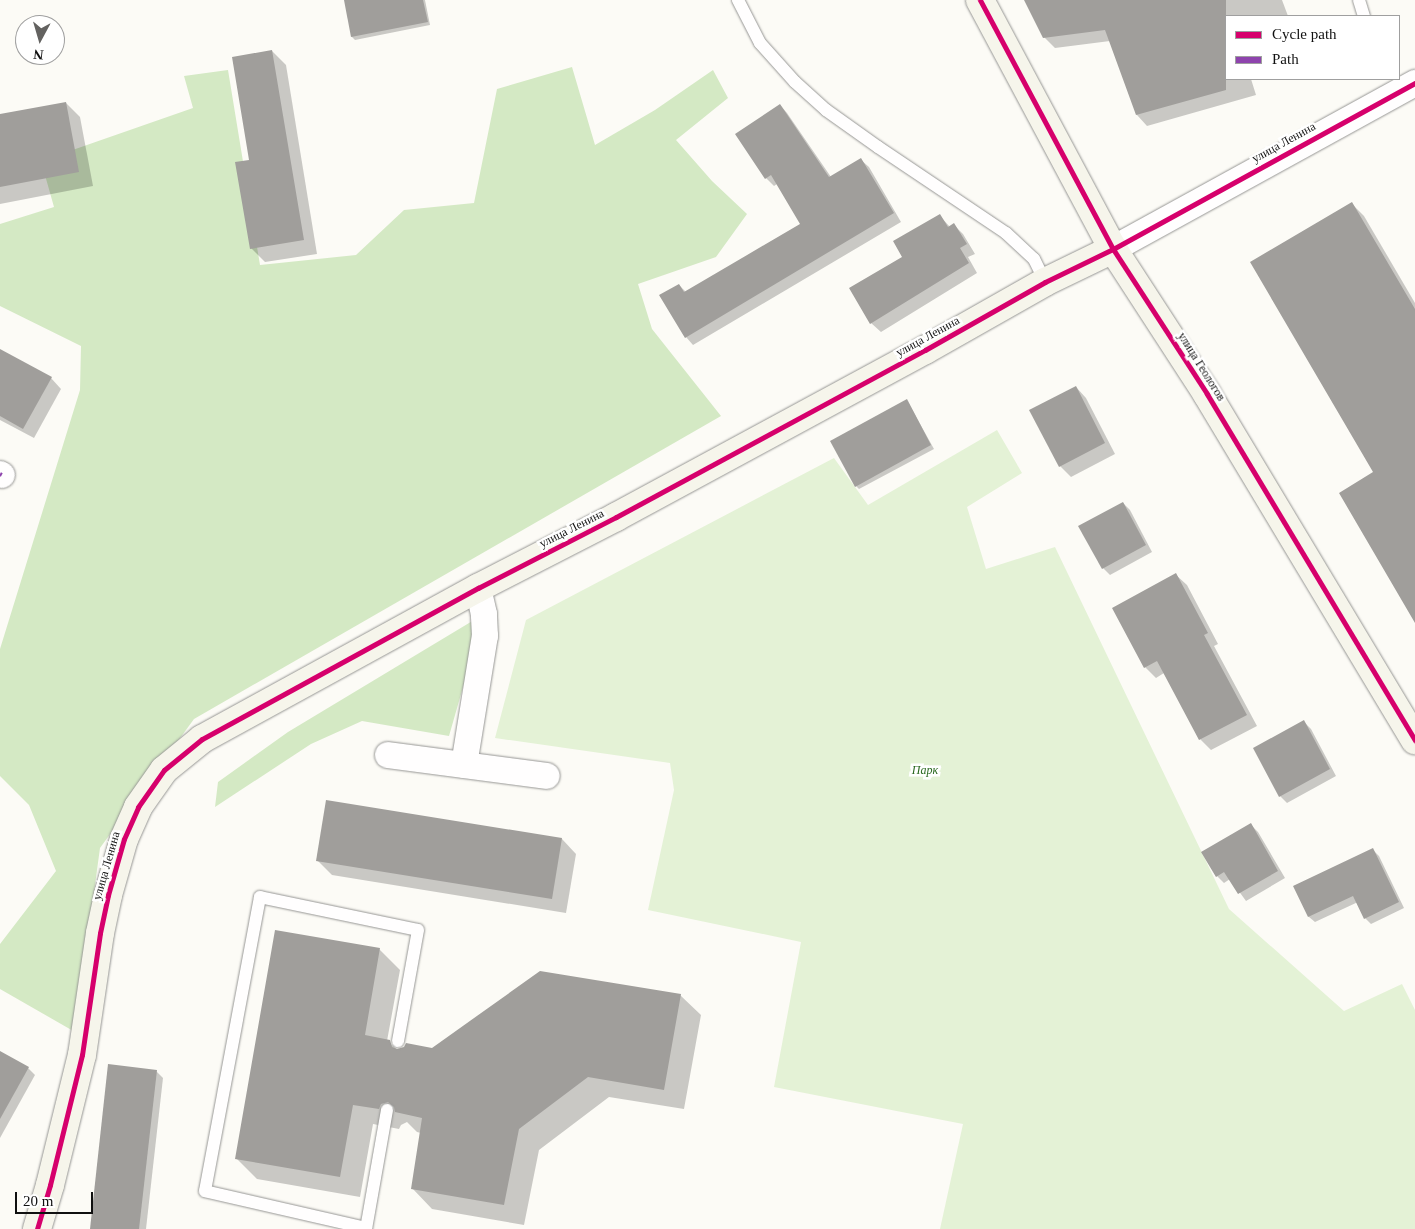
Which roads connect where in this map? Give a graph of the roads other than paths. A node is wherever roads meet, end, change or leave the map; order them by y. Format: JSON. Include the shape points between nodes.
{"nodes":[{"id":1,"x":738,"y":0,"type":"edge"},
{"id":2,"x":980,"y":0,"type":"edge"},
{"id":3,"x":1359,"y":0,"type":"edge"},
{"id":4,"x":1364,"y":15,"type":"edge"},
{"id":5,"x":1402,"y":84,"type":"edge"},
{"id":6,"x":1113,"y":249,"type":"junction"},
{"id":7,"x":1045,"y":282,"type":"junction"},
{"id":8,"x":478,"y":588,"type":"junction"},
{"id":9,"x":1415,"y":740,"type":"edge"},
{"id":10,"x":388,"y":755,"type":"dead end"},
{"id":11,"x":464,"y":765,"type":"junction"},
{"id":12,"x":547,"y":776,"type":"dead end"},
{"id":13,"x":398,"y":1041,"type":"dead end"},
{"id":14,"x":387,"y":1110,"type":"dead end"},
{"id":15,"x":366,"y":1228,"type":"edge"},
{"id":16,"x":37,"y":1229,"type":"edge"}],
"edges":[{"from":1,"to":7,"type":"lane","via":[[760,43],[794,82],[826,110],[1006,233],[1034,259]]},
{"from":2,"to":6,"type":"street","name":"улица Геологов"},
{"from":3,"to":4,"type":"lane"},
{"from":5,"to":6,"type":"street","name":"улица Ленина"},
{"from":6,"to":7,"type":"street","name":"улица Ленина"},
{"from":6,"to":9,"type":"street","name":"улица Геологов","via":[[1207,394]]},
{"from":7,"to":8,"type":"street","name":"улица Ленина","via":[[650,499]]},
{"from":8,"to":11,"type":"street","via":[[485,636]]},
{"from":8,"to":16,"type":"street","name":"улица Ленина","via":[[202,739],[164,770],[138,807],[124,839],[108,895],[82,1055]]},
{"from":10,"to":11,"type":"street"},
{"from":11,"to":12,"type":"street"},
{"from":13,"to":15,"type":"lane","via":[[418,930],[260,897],[205,1191]]},
{"from":14,"to":15,"type":"lane"}]}
